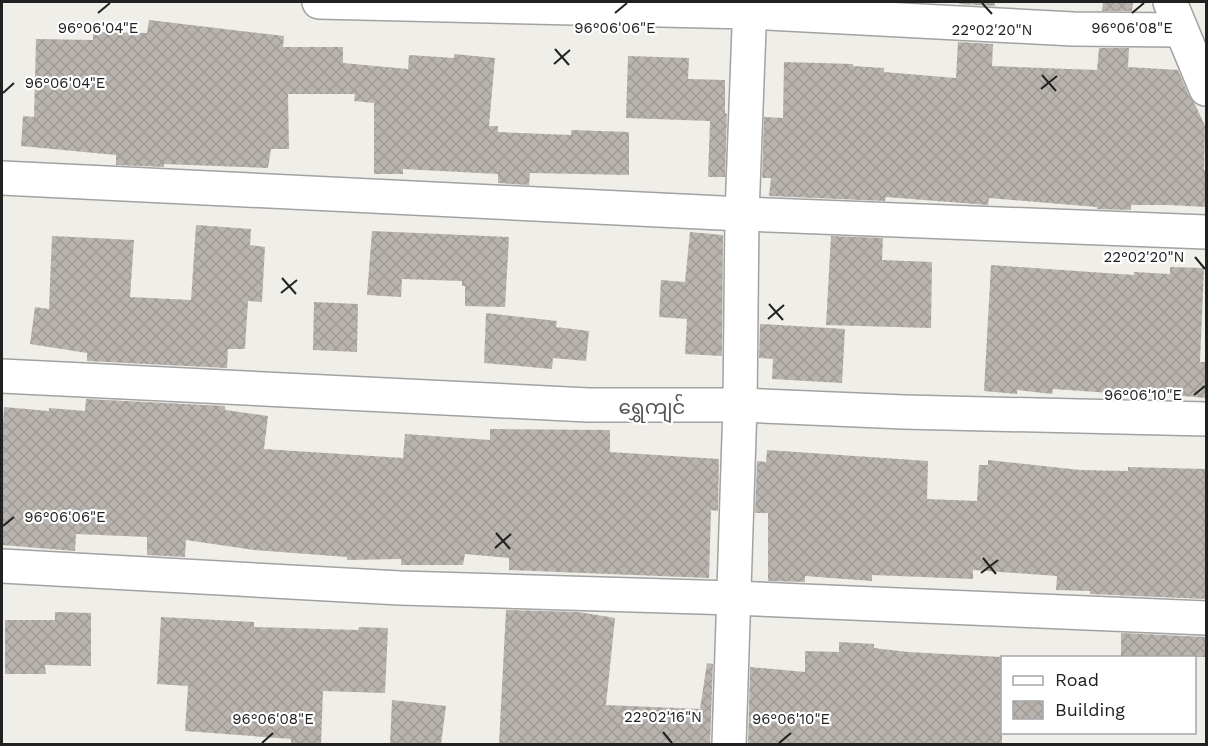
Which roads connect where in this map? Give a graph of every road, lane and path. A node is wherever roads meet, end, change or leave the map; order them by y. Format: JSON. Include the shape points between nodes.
{"nodes":[{"id":1,"x":319,"y":2,"type":"edge"},
{"id":2,"x":749,"y":7,"type":"edge"},
{"id":3,"x":1175,"y":16,"type":"edge"},
{"id":4,"x":1206,"y":89,"type":"edge"},
{"id":5,"x":2,"y":178,"type":"edge"},
{"id":6,"x":742,"y":214,"type":"junction"},
{"id":7,"x":1206,"y":232,"type":"edge"},
{"id":8,"x":2,"y":376,"type":"edge"},
{"id":9,"x":740,"y":405,"type":"junction"},
{"id":10,"x":1206,"y":419,"type":"edge"},
{"id":11,"x":2,"y":566,"type":"edge"},
{"id":12,"x":734,"y":598,"type":"junction"},
{"id":13,"x":1206,"y":618,"type":"edge"},
{"id":14,"x":729,"y":744,"type":"edge"}],
"edges":[{"from":1,"to":2,"type":"street"},
{"from":2,"to":3,"type":"street","via":[[1073,28]]},
{"from":2,"to":6,"type":"street"},
{"from":3,"to":4,"type":"street"},
{"from":5,"to":6,"type":"street"},
{"from":6,"to":7,"type":"street"},
{"from":6,"to":9,"type":"street"},
{"from":8,"to":9,"type":"street","via":[[588,405]]},
{"from":9,"to":10,"type":"street"},
{"from":9,"to":12,"type":"street"},
{"from":11,"to":12,"type":"street","via":[[400,588]]},
{"from":12,"to":13,"type":"street"},
{"from":12,"to":14,"type":"street"}]}
